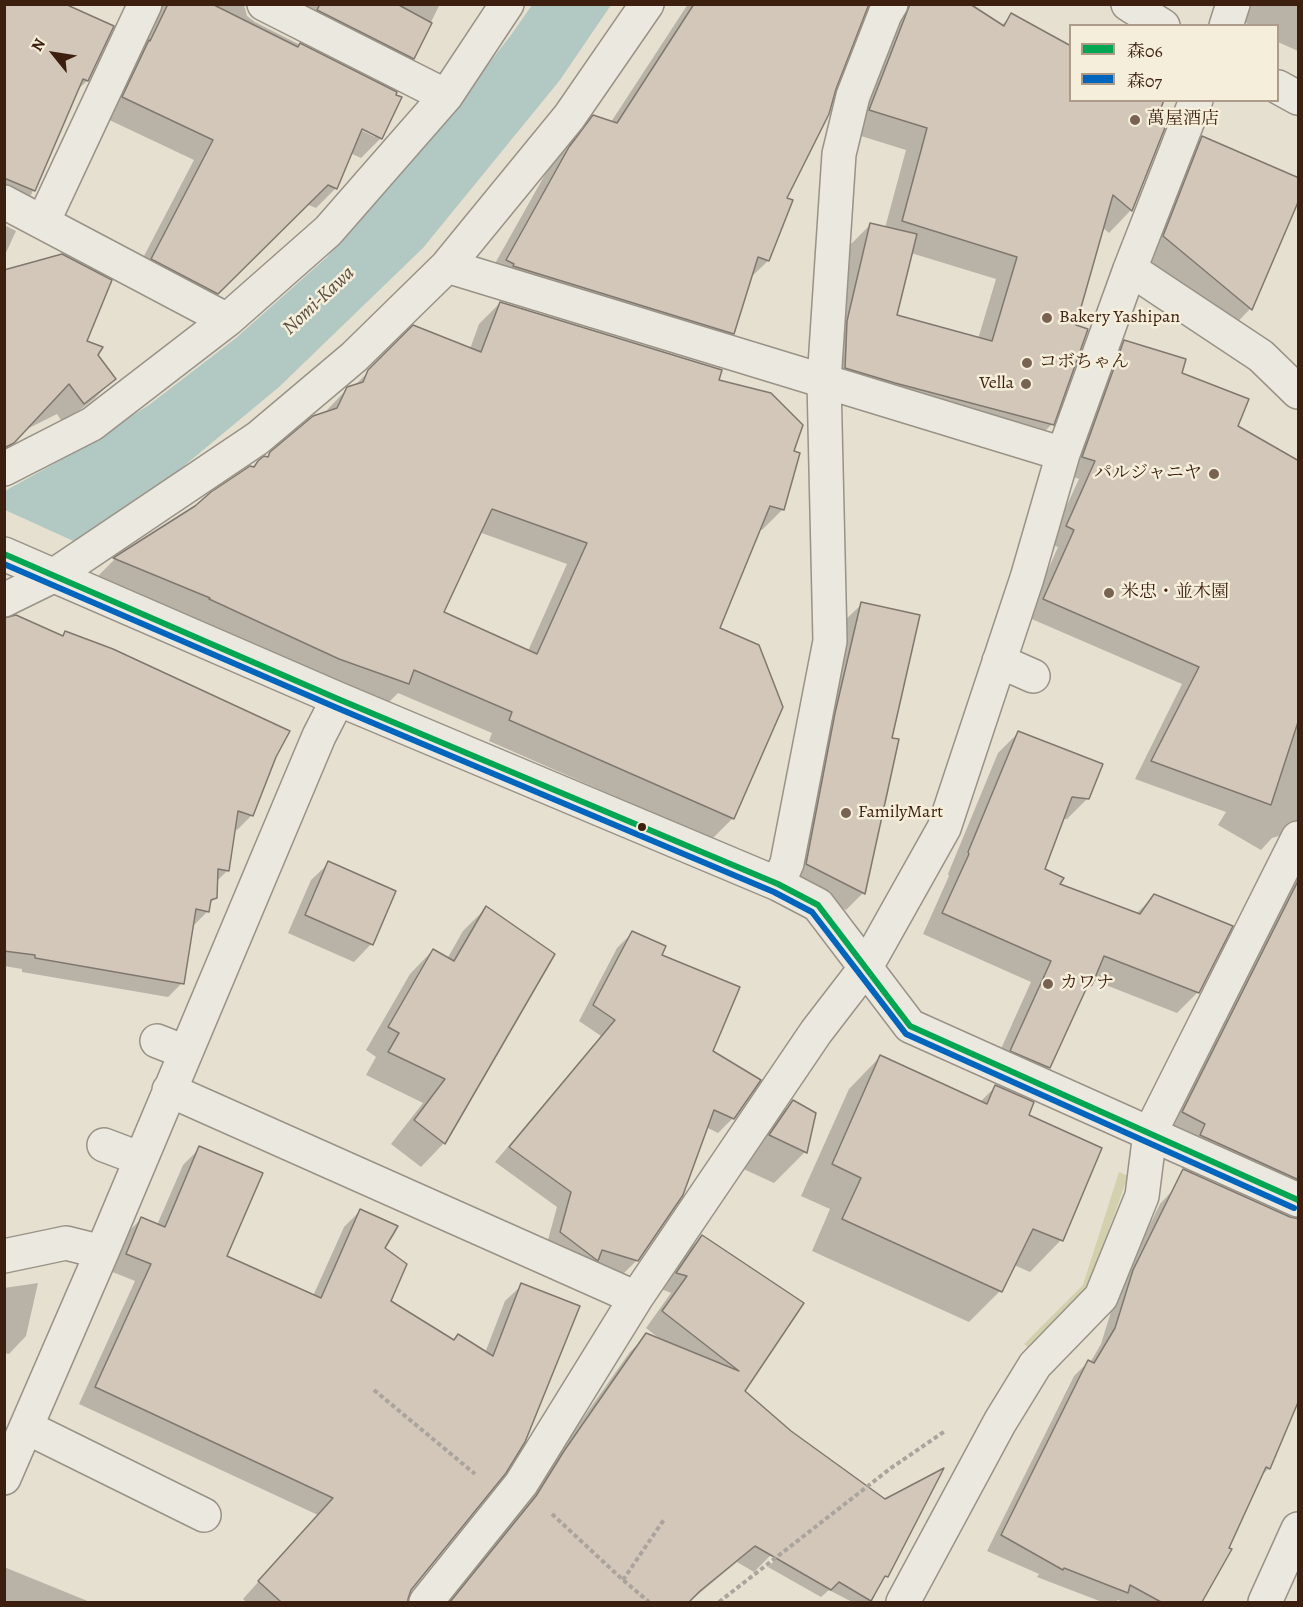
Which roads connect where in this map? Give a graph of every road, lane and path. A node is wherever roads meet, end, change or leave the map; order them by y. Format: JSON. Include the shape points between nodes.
{"nodes":[{"id":1,"x":145,"y":4,"type":"edge"},
{"id":2,"x":264,"y":4,"type":"edge"},
{"id":3,"x":507,"y":4,"type":"edge"},
{"id":4,"x":647,"y":4,"type":"edge"},
{"id":5,"x":891,"y":4,"type":"edge"},
{"id":6,"x":1128,"y":4,"type":"edge"},
{"id":7,"x":1233,"y":4,"type":"edge"},
{"id":8,"x":1160,"y":24,"type":"edge"},
{"id":9,"x":1227,"y":24,"type":"edge"},
{"id":10,"x":1279,"y":88,"type":"edge"},
{"id":11,"x":446,"y":96,"type":"junction"},
{"id":12,"x":1299,"y":98,"type":"edge"},
{"id":13,"x":1195,"y":102,"type":"edge"},
{"id":14,"x":9,"y":204,"type":"edge"},
{"id":15,"x":43,"y":222,"type":"junction"},
{"id":16,"x":447,"y":266,"type":"junction"},
{"id":17,"x":1130,"y":269,"type":"junction"},
{"id":18,"x":227,"y":320,"type":"junction"},
{"id":19,"x":824,"y":381,"type":"junction"},
{"id":20,"x":1299,"y":392,"type":"edge"},
{"id":21,"x":1063,"y":454,"type":"junction"},
{"id":22,"x":4,"y":470,"type":"edge"},
{"id":23,"x":4,"y":554,"type":"edge"},
{"id":24,"x":46,"y":573,"type":"junction"},
{"id":25,"x":4,"y":600,"type":"edge"},
{"id":26,"x":999,"y":661,"type":"junction"},
{"id":27,"x":1033,"y":676,"type":"dead end"},
{"id":28,"x":338,"y":699,"type":"junction"},
{"id":29,"x":1299,"y":838,"type":"edge"},
{"id":30,"x":778,"y":884,"type":"junction"},
{"id":31,"x":866,"y":967,"type":"junction"},
{"id":32,"x":170,"y":1090,"type":"junction"},
{"id":33,"x":1150,"y":1133,"type":"junction"},
{"id":34,"x":104,"y":1144,"type":"dead end"},
{"id":35,"x":141,"y":1159,"type":"junction"},
{"id":36,"x":1299,"y":1200,"type":"edge"},
{"id":37,"x":102,"y":1252,"type":"junction"},
{"id":38,"x":4,"y":1256,"type":"edge"},
{"id":39,"x":636,"y":1298,"type":"junction"},
{"id":40,"x":374,"y":1390,"type":"dead end"},
{"id":41,"x":26,"y":1427,"type":"junction"},
{"id":42,"x":950,"y":1428,"type":"dead end"},
{"id":43,"x":4,"y":1478,"type":"edge"},
{"id":44,"x":514,"y":1493,"type":"junction"},
{"id":45,"x":204,"y":1515,"type":"dead end"},
{"id":46,"x":665,"y":1518,"type":"dead end"},
{"id":47,"x":1299,"y":1529,"type":"edge"},
{"id":48,"x":623,"y":1580,"type":"junction"},
{"id":49,"x":426,"y":1602,"type":"edge"},
{"id":50,"x":649,"y":1602,"type":"edge"},
{"id":51,"x":719,"y":1602,"type":"edge"},
{"id":52,"x":903,"y":1602,"type":"edge"},
{"id":53,"x":1265,"y":1602,"type":"edge"}],
"edges":[{"from":1,"to":15,"type":"street"},
{"from":2,"to":11,"type":"street"},
{"from":3,"to":11,"type":"street"},
{"from":4,"to":16,"type":"street","via":[[569,117]]},
{"from":5,"to":19,"type":"street","via":[[852,96],[839,154]]},
{"from":6,"to":8,"type":"street"},
{"from":7,"to":9,"type":"street"},
{"from":10,"to":12,"type":"street"},
{"from":11,"to":18,"type":"street","via":[[327,231]]},
{"from":13,"to":17,"type":"street"},
{"from":14,"to":15,"type":"street"},
{"from":15,"to":18,"type":"street"},
{"from":16,"to":19,"type":"street"},
{"from":16,"to":24,"type":"street","via":[[354,357],[258,438]]},
{"from":17,"to":20,"type":"street","via":[[1261,356]]},
{"from":17,"to":21,"type":"street"},
{"from":18,"to":22,"type":"street","via":[[92,424]]},
{"from":19,"to":21,"type":"street"},
{"from":19,"to":30,"type":"street","via":[[830,641],[787,863]]},
{"from":21,"to":26,"type":"street"},
{"from":23,"to":24,"type":"street"},
{"from":24,"to":25,"type":"street"},
{"from":24,"to":28,"type":"street"},
{"from":26,"to":27,"type":"street"},
{"from":26,"to":31,"type":"street","via":[[944,828]]},
{"from":28,"to":30,"type":"street"},
{"from":28,"to":32,"type":"street","via":[[171,1046]]},
{"from":29,"to":33,"type":"street"},
{"from":30,"to":31,"type":"street","via":[[818,905]]},
{"from":31,"to":33,"type":"street","via":[[910,1026]]},
{"from":31,"to":39,"type":"street","via":[[816,1032]]},
{"from":32,"to":35,"type":"street"},
{"from":32,"to":39,"type":"street"},
{"from":33,"to":36,"type":"street"},
{"from":33,"to":52,"type":"street","via":[[1142,1196],[1101,1297],[1035,1365]]},
{"from":34,"to":35,"type":"street"},
{"from":35,"to":37,"type":"street"},
{"from":37,"to":38,"type":"street","via":[[66,1243]]},
{"from":37,"to":41,"type":"street"},
{"from":39,"to":44,"type":"street"},
{"from":40,"to":44,"type":"path"},
{"from":41,"to":43,"type":"street"},
{"from":41,"to":45,"type":"street"},
{"from":42,"to":51,"type":"path","via":[[891,1468]]},
{"from":44,"to":48,"type":"path"},
{"from":44,"to":49,"type":"street"},
{"from":46,"to":48,"type":"path"},
{"from":47,"to":53,"type":"street"},
{"from":48,"to":50,"type":"path"}]}
